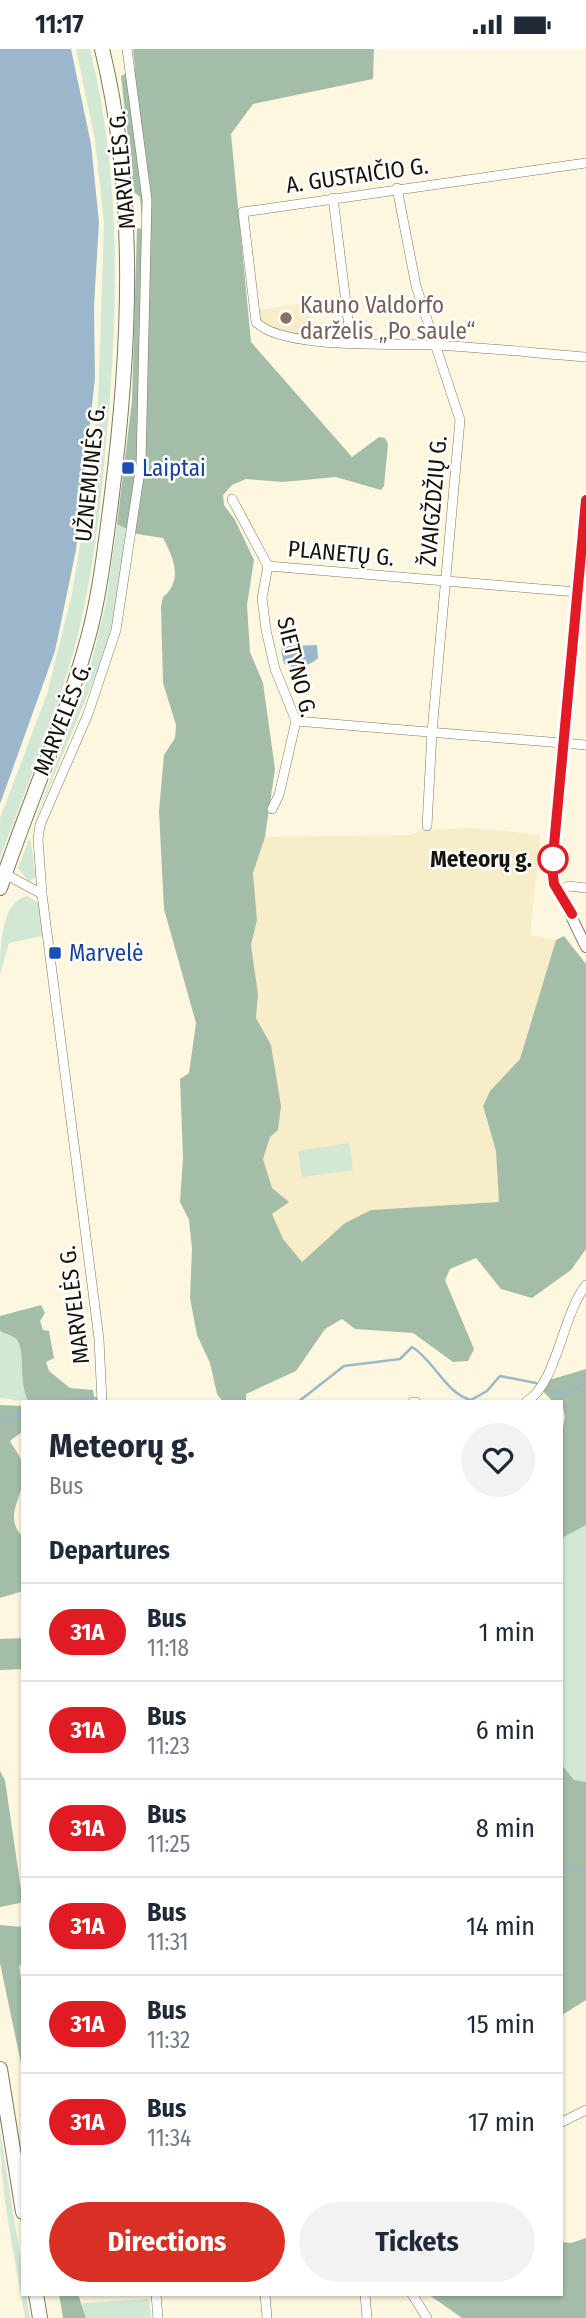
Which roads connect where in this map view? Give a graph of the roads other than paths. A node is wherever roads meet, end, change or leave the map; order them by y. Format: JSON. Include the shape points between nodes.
{"nodes":[{"id":1,"x":102,"y":49,"type":"edge"},
{"id":2,"x":127,"y":49,"type":"edge"},
{"id":3,"x":586,"y":163,"type":"edge"},
{"id":4,"x":397,"y":188,"type":"junction"},
{"id":5,"x":333,"y":198,"type":"junction"},
{"id":6,"x":351,"y":343,"type":"junction"},
{"id":7,"x":435,"y":345,"type":"junction"},
{"id":8,"x":586,"y":357,"type":"edge"},
{"id":9,"x":232,"y":499,"type":"dead end"},
{"id":10,"x":586,"y":499,"type":"edge"},
{"id":11,"x":268,"y":566,"type":"junction"},
{"id":12,"x":583,"y":567,"type":"edge"},
{"id":13,"x":444,"y":582,"type":"junction"},
{"id":14,"x":578,"y":592,"type":"junction"},
{"id":15,"x":296,"y":721,"type":"junction"},
{"id":16,"x":432,"y":732,"type":"junction"},
{"id":17,"x":564,"y":744,"type":"junction"},
{"id":18,"x":586,"y":745,"type":"edge"},
{"id":19,"x":272,"y":809,"type":"dead end"},
{"id":20,"x":427,"y":826,"type":"dead end"},
{"id":21,"x":2,"y":881,"type":"edge"},
{"id":22,"x":586,"y":888,"type":"edge"},
{"id":23,"x":557,"y":891,"type":"junction"},
{"id":24,"x":42,"y":894,"type":"junction"},
{"id":25,"x":586,"y":947,"type":"edge"},
{"id":26,"x":586,"y":1285,"type":"edge"},
{"id":27,"x":102,"y":1398,"type":"edge"},
{"id":28,"x":528,"y":1400,"type":"edge"},
{"id":29,"x":0,"y":2069,"type":"edge"},
{"id":30,"x":586,"y":2110,"type":"edge"},
{"id":31,"x":563,"y":2122,"type":"edge"},
{"id":32,"x":21,"y":2200,"type":"edge"},
{"id":33,"x":36,"y":2296,"type":"edge"},
{"id":34,"x":156,"y":2296,"type":"edge"},
{"id":35,"x":265,"y":2296,"type":"edge"},
{"id":36,"x":365,"y":2296,"type":"edge"},
{"id":37,"x":413,"y":2296,"type":"edge"},
{"id":38,"x":40,"y":2318,"type":"edge"},
{"id":39,"x":158,"y":2318,"type":"edge"},
{"id":40,"x":267,"y":2318,"type":"edge"},
{"id":41,"x":367,"y":2318,"type":"edge"},
{"id":42,"x":427,"y":2318,"type":"edge"}],
"edges":[{"from":1,"to":21,"type":"main road","name":"UŽNEMUNĖS G.","via":[[114,104],[125,201],[117,453],[89,637]]},
{"from":2,"to":24,"type":"street","name":"MARVELĖS G.","via":[[147,200],[141,464],[116,630],[88,714],[40,825]]},
{"from":3,"to":4,"type":"street","name":"A. GUSTAIČIO G."},
{"from":4,"to":5,"type":"street","name":"A. GUSTAIČIO G."},
{"from":4,"to":7,"type":"street","name":"ŽVAIGŽDŽIŲ G.","via":[[416,286]]},
{"from":5,"to":6,"type":"street"},
{"from":5,"to":6,"type":"street","name":"A. GUSTAIČIO G.","via":[[243,212],[256,322],[264,331]]},
{"from":6,"to":7,"type":"street"},
{"from":7,"to":8,"type":"street"},
{"from":7,"to":13,"type":"street","name":"ŽVAIGŽDŽIŲ G.","via":[[460,420]]},
{"from":9,"to":11,"type":"street"},
{"from":10,"to":12,"type":"street"},
{"from":11,"to":13,"type":"street","name":"PLANETŲ G."},
{"from":11,"to":15,"type":"street","name":"SIETYNO G.","via":[[262,598],[266,630],[275,669]]},
{"from":12,"to":14,"type":"street"},
{"from":13,"to":14,"type":"street","name":"PLANETŲ G."},
{"from":13,"to":16,"type":"street","name":"ŽVAIGŽDŽIŲ G."},
{"from":14,"to":17,"type":"street"},
{"from":15,"to":16,"type":"street"},
{"from":15,"to":19,"type":"street","name":"SIETYNO G."},
{"from":16,"to":17,"type":"street"},
{"from":16,"to":20,"type":"street","name":"ŽVAIGŽDŽIŲ G."},
{"from":17,"to":18,"type":"street"},
{"from":17,"to":23,"type":"street","via":[[552,867]]},
{"from":21,"to":24,"type":"street"},
{"from":22,"to":23,"type":"street","via":[[569,886]]},
{"from":23,"to":25,"type":"street"},
{"from":24,"to":27,"type":"street","name":"MARVELĖS G.","via":[[99,1339]]},
{"from":26,"to":28,"type":"street","via":[[574,1302],[539,1391]]},
{"from":29,"to":32,"type":"main road"},
{"from":30,"to":31,"type":"street"},
{"from":33,"to":38,"type":"main road"},
{"from":34,"to":39,"type":"street"},
{"from":35,"to":40,"type":"street"},
{"from":36,"to":41,"type":"street"},
{"from":37,"to":42,"type":"street"}]}
